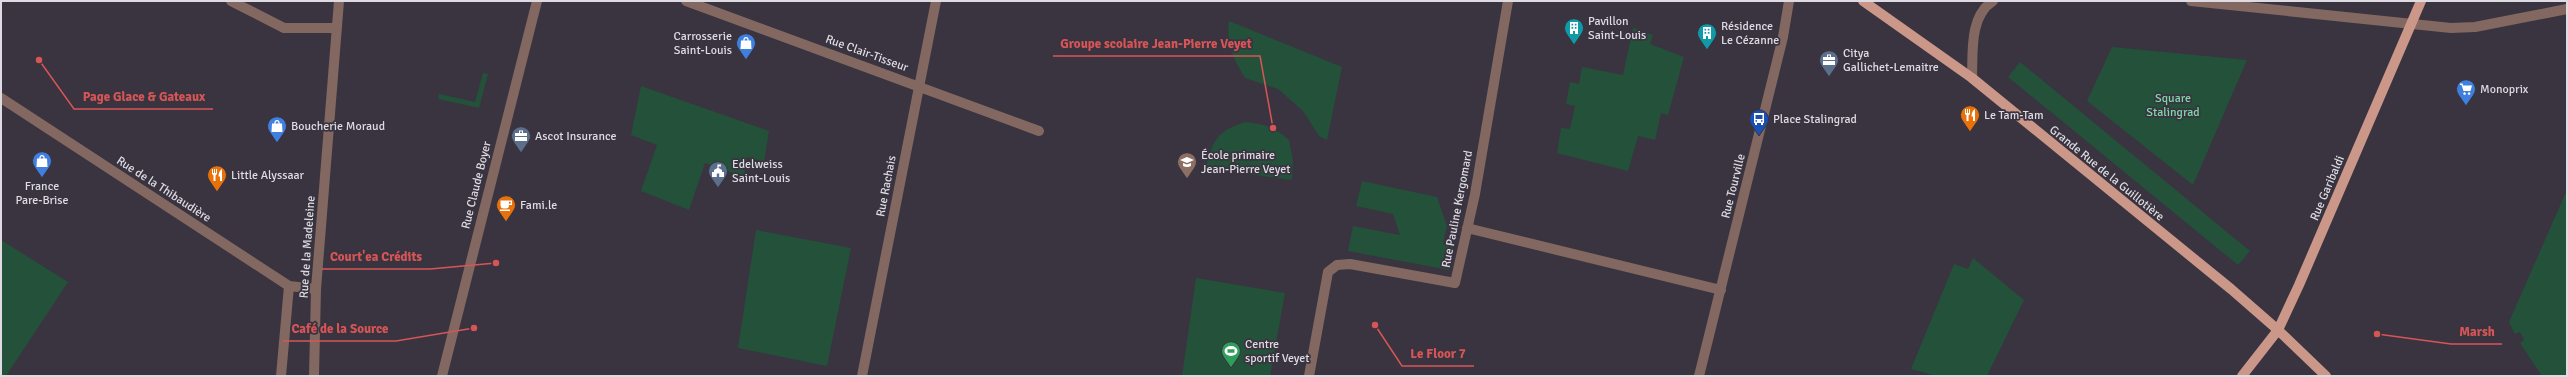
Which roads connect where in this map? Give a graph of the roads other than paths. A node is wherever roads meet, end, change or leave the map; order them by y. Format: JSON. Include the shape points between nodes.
{"nodes":[{"id":1,"x":231,"y":1,"type":"edge"},
{"id":2,"x":339,"y":1,"type":"edge"},
{"id":3,"x":537,"y":1,"type":"edge"},
{"id":4,"x":686,"y":1,"type":"edge"},
{"id":5,"x":936,"y":1,"type":"edge"},
{"id":6,"x":1508,"y":1,"type":"edge"},
{"id":7,"x":1789,"y":1,"type":"edge"},
{"id":8,"x":1863,"y":1,"type":"edge"},
{"id":9,"x":1993,"y":1,"type":"edge"},
{"id":10,"x":2191,"y":1,"type":"edge"},
{"id":11,"x":2421,"y":1,"type":"edge"},
{"id":12,"x":2567,"y":9,"type":"edge"},
{"id":13,"x":2413,"y":23,"type":"junction"},
{"id":14,"x":337,"y":28,"type":"junction"},
{"id":15,"x":1972,"y":78,"type":"junction"},
{"id":16,"x":920,"y":86,"type":"junction"},
{"id":17,"x":1,"y":98,"type":"edge"},
{"id":18,"x":1039,"y":131,"type":"dead end"},
{"id":19,"x":1467,"y":228,"type":"junction"},
{"id":20,"x":289,"y":286,"type":"junction"},
{"id":21,"x":316,"y":289,"type":"junction"},
{"id":22,"x":1721,"y":290,"type":"junction"},
{"id":23,"x":2278,"y":330,"type":"junction"},
{"id":24,"x":281,"y":376,"type":"edge"},
{"id":25,"x":314,"y":376,"type":"edge"},
{"id":26,"x":442,"y":376,"type":"edge"},
{"id":27,"x":862,"y":376,"type":"edge"},
{"id":28,"x":1309,"y":376,"type":"edge"},
{"id":29,"x":1699,"y":376,"type":"edge"},
{"id":30,"x":2242,"y":376,"type":"edge"},
{"id":31,"x":2326,"y":376,"type":"edge"}],
"edges":[{"from":1,"to":14,"type":"street","via":[[284,28]]},
{"from":2,"to":14,"type":"street","name":"Rue de la Madeleine"},
{"from":3,"to":26,"type":"street","name":"Rue Claude Boyer"},
{"from":4,"to":16,"type":"street","name":"Rue Clair-Tisseur"},
{"from":5,"to":16,"type":"street","name":"Rue Rachais"},
{"from":6,"to":19,"type":"street","name":"Rue Pauline Kergomard"},
{"from":7,"to":22,"type":"street","name":"Rue Tourville","via":[[1783,38]]},
{"from":8,"to":15,"type":"main road","name":"Grande Rue de la Guillotière"},
{"from":9,"to":15,"type":"street","via":[[1980,16],[1974,36]]},
{"from":10,"to":13,"type":"street"},
{"from":11,"to":13,"type":"main road","name":"Rue Garibaldi"},
{"from":12,"to":13,"type":"street","via":[[2475,27],[2451,28]]},
{"from":13,"to":23,"type":"main road","name":"Rue Garibaldi"},
{"from":14,"to":21,"type":"street","name":"Rue de la Madeleine"},
{"from":15,"to":23,"type":"main road","name":"Grande Rue de la Guillotière"},
{"from":16,"to":18,"type":"street","name":"Rue Clair-Tisseur"},
{"from":16,"to":27,"type":"street","name":"Rue Rachais"},
{"from":17,"to":20,"type":"street","name":"Rue de la Thibaudière"},
{"from":19,"to":22,"type":"street"},
{"from":19,"to":28,"type":"street","name":"Rue Pauline Kergomard","via":[[1455,283],[1350,264],[1337,265],[1328,272]]},
{"from":20,"to":21,"type":"street","name":"Rue de la Thibaudière"},
{"from":20,"to":24,"type":"street","name":"Rue de la Madeleine"},
{"from":21,"to":25,"type":"street","name":"Rue de la Madeleine"},
{"from":22,"to":29,"type":"street","name":"Rue Tourville"},
{"from":23,"to":30,"type":"main road","name":"Rue Garibaldi"},
{"from":23,"to":31,"type":"main road","name":"Grande Rue de la Guillotière"}]}
